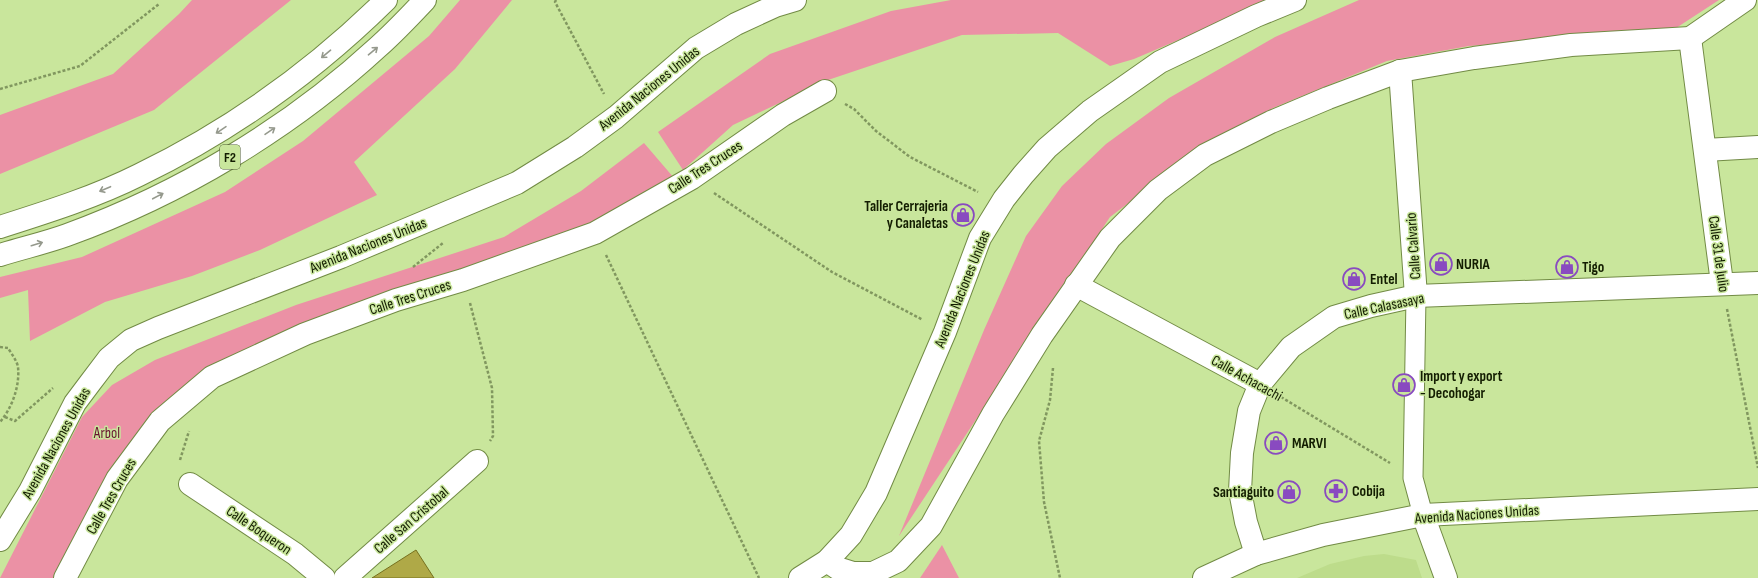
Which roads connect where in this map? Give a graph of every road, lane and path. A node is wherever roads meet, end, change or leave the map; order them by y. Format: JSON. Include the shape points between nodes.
{"nodes":[{"id":1,"x":386,"y":0,"type":"edge"},
{"id":2,"x":425,"y":0,"type":"edge"},
{"id":3,"x":556,"y":0,"type":"edge"},
{"id":4,"x":795,"y":0,"type":"edge"},
{"id":5,"x":1295,"y":0,"type":"edge"},
{"id":6,"x":1746,"y":0,"type":"edge"},
{"id":7,"x":159,"y":4,"type":"dead end"},
{"id":8,"x":1690,"y":38,"type":"junction"},
{"id":9,"x":1400,"y":71,"type":"junction"},
{"id":10,"x":0,"y":89,"type":"edge"},
{"id":11,"x":824,"y":91,"type":"joint"},
{"id":12,"x":616,"y":117,"type":"junction"},
{"id":13,"x":1758,"y":147,"type":"edge"},
{"id":14,"x":1705,"y":150,"type":"junction"},
{"id":15,"x":692,"y":178,"type":"junction"},
{"id":16,"x":1004,"y":199,"type":"junction"},
{"id":17,"x":0,"y":227,"type":"edge"},
{"id":18,"x":596,"y":233,"type":"junction"},
{"id":19,"x":0,"y":255,"type":"edge"},
{"id":20,"x":464,"y":280,"type":"junction"},
{"id":21,"x":1722,"y":283,"type":"junction"},
{"id":22,"x":1758,"y":283,"type":"edge"},
{"id":23,"x":1076,"y":285,"type":"junction"},
{"id":24,"x":1416,"y":296,"type":"junction"},
{"id":25,"x":945,"y":332,"type":"junction"},
{"id":26,"x":1042,"y":335,"type":"junction"},
{"id":27,"x":0,"y":347,"type":"edge"},
{"id":28,"x":1260,"y":384,"type":"junction"},
{"id":29,"x":186,"y":399,"type":"junction"},
{"id":30,"x":75,"y":403,"type":"junction"},
{"id":31,"x":4,"y":417,"type":"junction"},
{"id":32,"x":0,"y":422,"type":"edge"},
{"id":33,"x":478,"y":461,"type":"joint"},
{"id":34,"x":1758,"y":468,"type":"edge"},
{"id":35,"x":1413,"y":478,"type":"junction"},
{"id":36,"x":190,"y":484,"type":"joint"},
{"id":37,"x":1758,"y":499,"type":"edge"},
{"id":38,"x":1423,"y":515,"type":"junction"},
{"id":39,"x":0,"y":540,"type":"edge"},
{"id":40,"x":1256,"y":554,"type":"junction"},
{"id":41,"x":827,"y":561,"type":"junction"},
{"id":42,"x":65,"y":578,"type":"edge"},
{"id":43,"x":324,"y":578,"type":"edge"},
{"id":44,"x":345,"y":578,"type":"edge"},
{"id":45,"x":759,"y":578,"type":"edge"},
{"id":46,"x":800,"y":578,"type":"edge"},
{"id":47,"x":1060,"y":578,"type":"edge"},
{"id":48,"x":1204,"y":578,"type":"edge"},
{"id":49,"x":1446,"y":578,"type":"edge"}],
"edges":[{"from":1,"to":17,"type":"main road","number":"F2","one_way":true,"via":[[359,27],[291,83],[215,134],[139,175],[60,209]]},
{"from":19,"to":2,"type":"main road","number":"F2","one_way":true,"via":[[67,235],[152,200],[235,154],[308,105],[378,47]]},
{"from":3,"to":12,"type":"path"},
{"from":4,"to":12,"type":"main road","name":"Avenida Naciones Unidas","via":[[736,24],[696,48]]},
{"from":5,"to":16,"type":"main road","name":"Avenida Naciones Unidas","via":[[1160,62],[1090,111],[1047,148]]},
{"from":6,"to":8,"type":"main road"},
{"from":7,"to":10,"type":"path","via":[[80,66]]},
{"from":8,"to":9,"type":"main road","via":[[1571,45]]},
{"from":8,"to":14,"type":"main road","name":"Calle 31 de Julio"},
{"from":9,"to":23,"type":"main road","via":[[1271,122],[1205,155],[1158,190],[1110,238]]},
{"from":9,"to":24,"type":"main road","name":"Calle Calvario"},
{"from":11,"to":15,"type":"main road","name":"Calle Tres Cruces","via":[[783,115]]},
{"from":11,"to":16,"type":"path","via":[[854,109],[876,131],[910,157],[973,190]]},
{"from":12,"to":30,"type":"main road","name":"Avenida Naciones Unidas","via":[[575,147],[517,183],[341,258],[131,340],[109,358]]},
{"from":13,"to":14,"type":"main road"},
{"from":14,"to":21,"type":"main road","name":"Calle 31 de Julio"},
{"from":15,"to":18,"type":"main road","name":"Calle Tres Cruces"},
{"from":15,"to":25,"type":"path","via":[[832,272]]},
{"from":16,"to":25,"type":"main road","name":"Avenida Naciones Unidas","via":[[980,238]]},
{"from":18,"to":20,"type":"main road","name":"Calle Tres Cruces"},
{"from":18,"to":45,"type":"path"},
{"from":20,"to":29,"type":"main road","name":"Calle Tres Cruces","via":[[396,300],[305,334],[212,377]]},
{"from":20,"to":33,"type":"path","via":[[492,388],[493,436]]},
{"from":21,"to":22,"type":"main road","name":"Calle Calasasaya"},
{"from":21,"to":24,"type":"main road","name":"Calle Calasasaya"},
{"from":21,"to":34,"type":"path","name":"Calle 31 de Julio"},
{"from":23,"to":26,"type":"main road"},
{"from":23,"to":28,"type":"main road","name":"Calle Achacachi"},
{"from":24,"to":28,"type":"main road","name":"Calle Calasasaya","via":[[1334,317],[1290,347]]},
{"from":24,"to":35,"type":"street","name":"Calle Calvario"},
{"from":25,"to":41,"type":"main road","name":"Avenida Naciones Unidas","via":[[876,493],[851,535]]},
{"from":26,"to":41,"type":"main road","via":[[993,414],[931,526],[898,562],[873,573],[852,573]]},
{"from":26,"to":47,"type":"path","via":[[1054,358],[1050,400],[1039,440],[1044,502]]},
{"from":27,"to":31,"type":"path","via":[[8,348],[18,366],[16,391]]},
{"from":28,"to":35,"type":"path","name":"Calle Achacachi"},
{"from":28,"to":40,"type":"main road","name":"Calle Calasasaya","via":[[1248,411],[1240,491]]},
{"from":29,"to":36,"type":"path","via":[[191,425],[180,461]]},
{"from":29,"to":42,"type":"main road","name":"Calle Tres Cruces","via":[[160,421],[117,479]]},
{"from":30,"to":31,"type":"path","via":[[54,388],[15,421]]},
{"from":30,"to":39,"type":"main road","name":"Avenida Naciones Unidas","via":[[30,491]]},
{"from":31,"to":32,"type":"path"},
{"from":33,"to":44,"type":"main road","name":"Calle San Cristobal"},
{"from":35,"to":38,"type":"street","name":"Calle Calvario"},
{"from":36,"to":43,"type":"main road","name":"Calle Boqueron","via":[[295,554]]},
{"from":37,"to":38,"type":"main road","name":"Avenida Naciones Unidas"},
{"from":38,"to":40,"type":"main road","name":"Avenida Naciones Unidas","via":[[1323,535]]},
{"from":38,"to":49,"type":"main road"},
{"from":40,"to":48,"type":"main road","name":"Avenida Naciones Unidas"},
{"from":41,"to":46,"type":"main road","name":"Avenida Naciones Unidas"}]}
